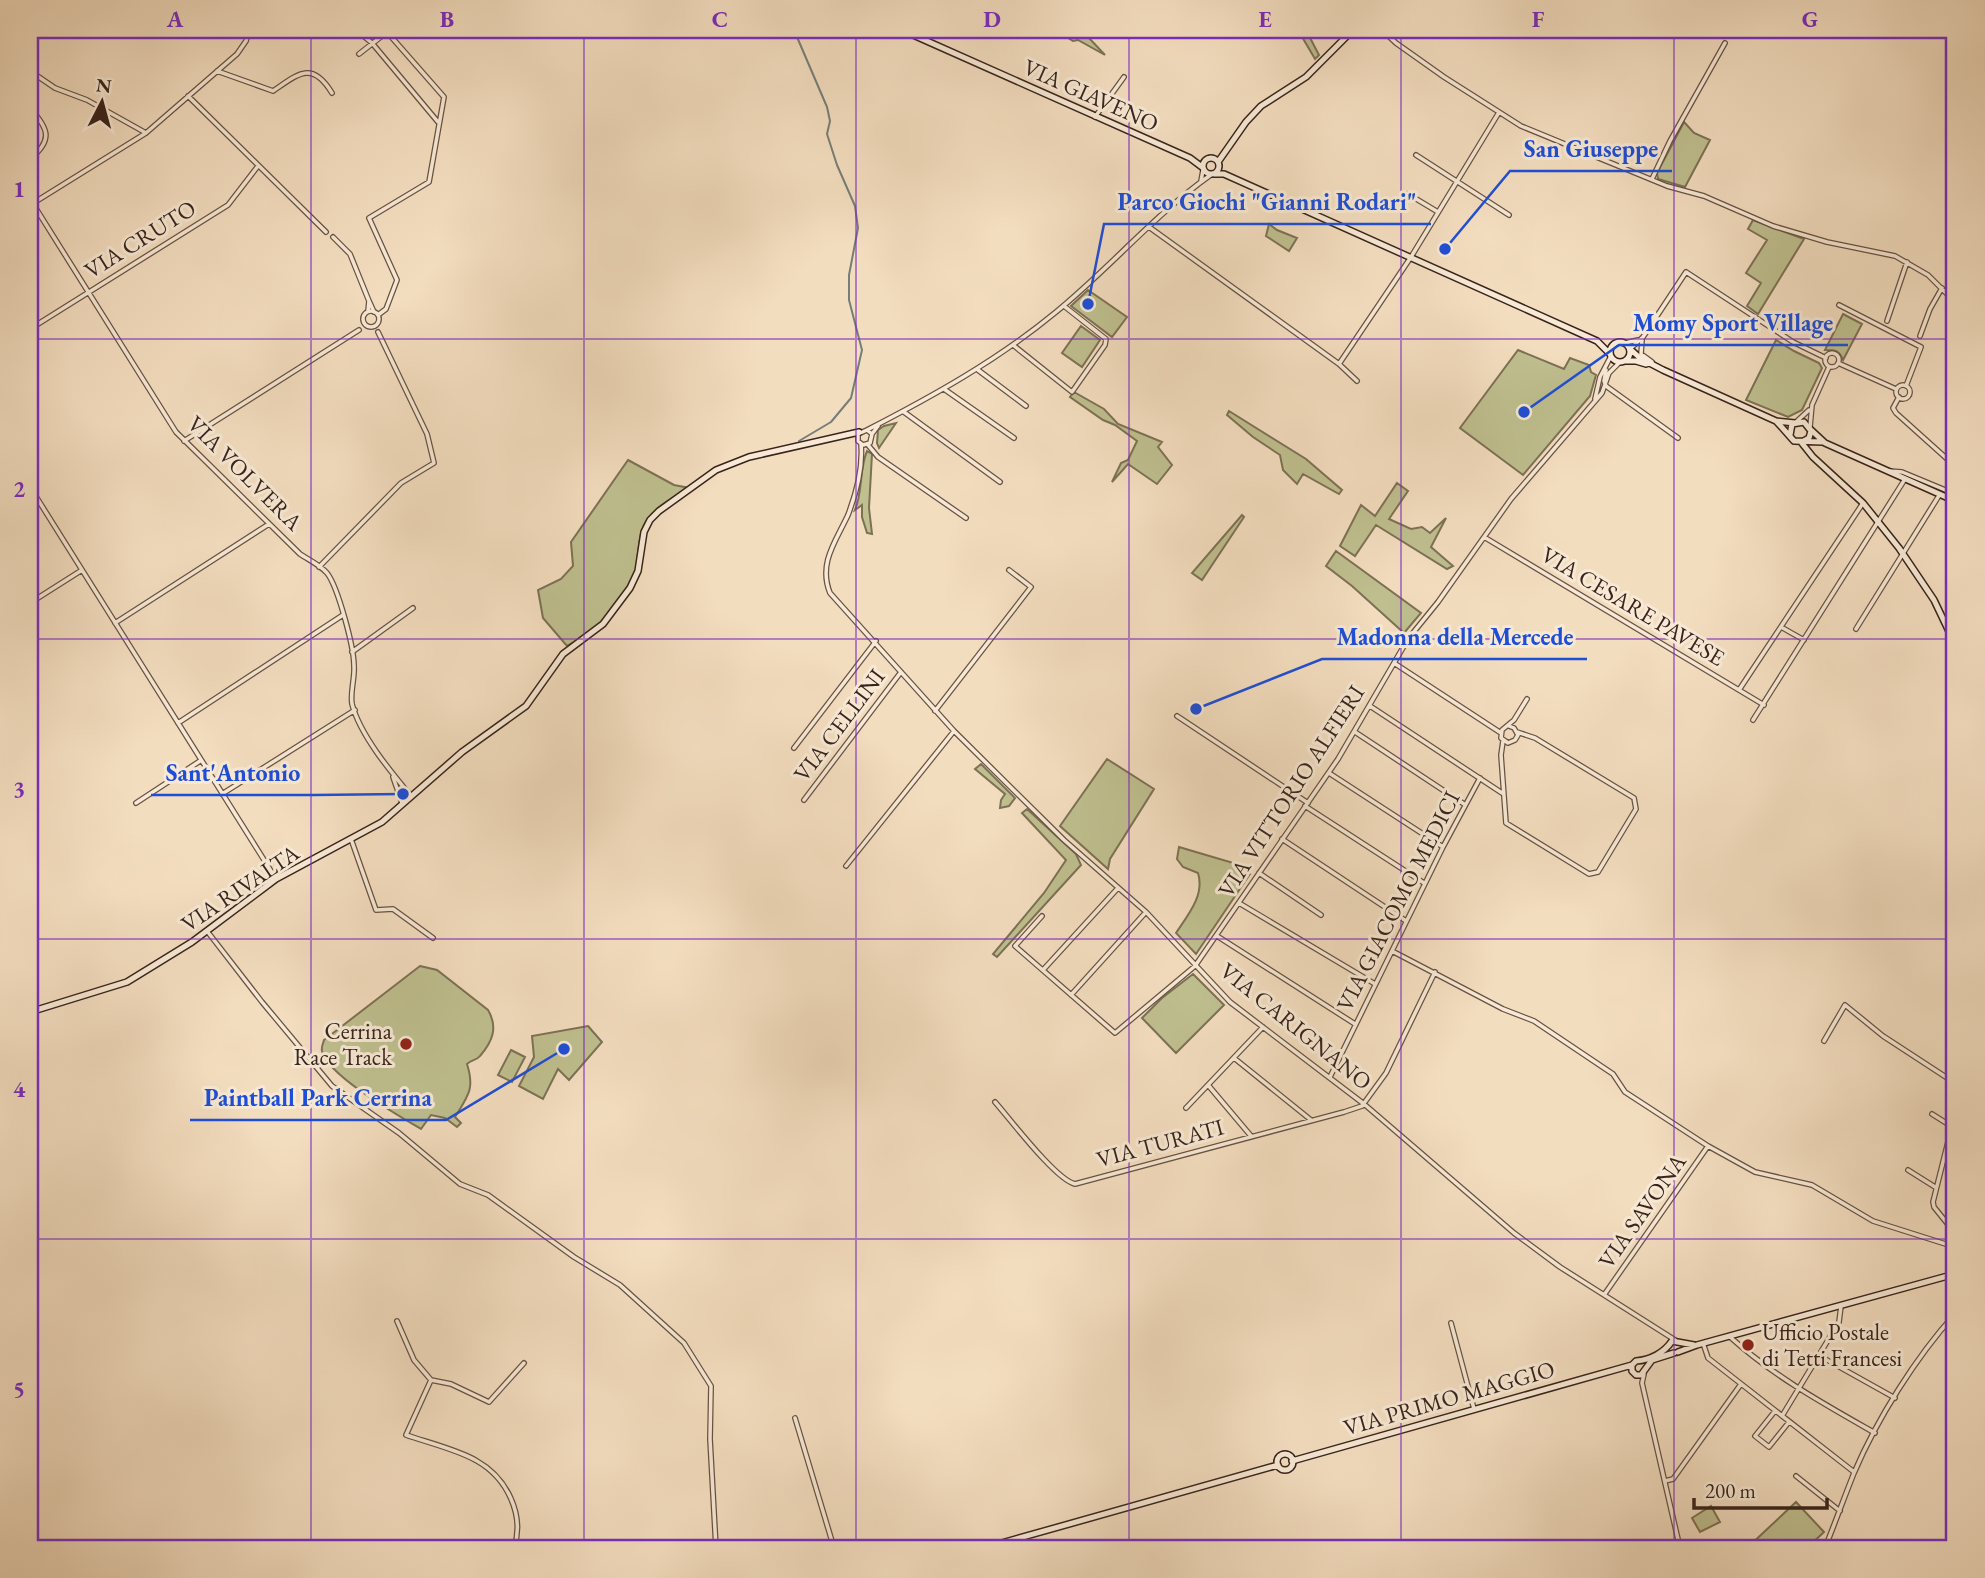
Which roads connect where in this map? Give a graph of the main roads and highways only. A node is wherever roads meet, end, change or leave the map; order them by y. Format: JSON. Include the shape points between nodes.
{"nodes":[{"id":1,"x":902,"y":30,"type":"edge"},
{"id":2,"x":1353,"y":30,"type":"edge"},
{"id":3,"x":1227,"y":146,"type":"junction"},
{"id":4,"x":1205,"y":164,"type":"junction"},
{"id":5,"x":1218,"y":164,"type":"junction"},
{"id":6,"x":1213,"y":174,"type":"junction"},
{"id":7,"x":1224,"y":174,"type":"junction"},
{"id":8,"x":1597,"y":341,"type":"junction"},
{"id":9,"x":1616,"y":342,"type":"junction"},
{"id":10,"x":1630,"y":349,"type":"junction"},
{"id":11,"x":1611,"y":355,"type":"junction"},
{"id":12,"x":1622,"y":362,"type":"junction"},
{"id":13,"x":1662,"y":370,"type":"junction"},
{"id":14,"x":1776,"y":421,"type":"junction"},
{"id":15,"x":1795,"y":423,"type":"junction"},
{"id":16,"x":1810,"y":429,"type":"junction"},
{"id":17,"x":861,"y":432,"type":"road end"},
{"id":18,"x":1790,"y":435,"type":"junction"},
{"id":19,"x":1803,"y":442,"type":"junction"},
{"id":20,"x":1825,"y":443,"type":"junction"},
{"id":21,"x":1955,"y":501,"type":"edge"},
{"id":22,"x":1955,"y":644,"type":"edge"},
{"id":23,"x":30,"y":1012,"type":"edge"},
{"id":24,"x":1955,"y":1274,"type":"edge"},
{"id":25,"x":1678,"y":1342,"type":"junction"},
{"id":26,"x":1700,"y":1344,"type":"junction"},
{"id":27,"x":1669,"y":1347,"type":"junction"},
{"id":28,"x":1676,"y":1352,"type":"junction"},
{"id":29,"x":1643,"y":1361,"type":"junction"},
{"id":30,"x":1647,"y":1367,"type":"junction"},
{"id":31,"x":1634,"y":1370,"type":"junction"},
{"id":32,"x":1292,"y":1461,"type":"junction"},
{"id":33,"x":1278,"y":1465,"type":"junction"},
{"id":34,"x":984,"y":1548,"type":"edge"}],
"edges":[{"from":1,"to":4,"type":"main road","name":"VIA GIAVENO"},
{"from":2,"to":3,"type":"main road","via":[[1306,77],[1261,106]]},
{"from":3,"to":4,"type":"main road"},
{"from":3,"to":5,"type":"main road"},
{"from":4,"to":5,"type":"main road","name":"VIA GIAVENO"},
{"from":4,"to":6,"type":"main road","name":"VIA GIAVENO"},
{"from":5,"to":6,"type":"main road"},
{"from":5,"to":7,"type":"main road"},
{"from":6,"to":7,"type":"main road","name":"VIA GIAVENO"},
{"from":7,"to":8,"type":"main road","name":"VIA GIAVENO"},
{"from":8,"to":9,"type":"main road","name":"VIA GIAVENO"},
{"from":8,"to":11,"type":"main road","name":"VIA GIAVENO"},
{"from":9,"to":10,"type":"main road","name":"VIA GIAVENO","via":[[1625,342]]},
{"from":9,"to":11,"type":"main road"},
{"from":10,"to":12,"type":"main road","via":[[1630,356]]},
{"from":10,"to":13,"type":"main road","name":"VIA GIAVENO"},
{"from":11,"to":12,"type":"main road","name":"VIA GIAVENO"},
{"from":12,"to":13,"type":"main road","name":"VIA GIAVENO","via":[[1636,361]]},
{"from":13,"to":14,"type":"main road","name":"VIA GIAVENO"},
{"from":14,"to":15,"type":"main road","name":"VIA GIAVENO"},
{"from":14,"to":18,"type":"main road","name":"VIA GIAVENO"},
{"from":15,"to":16,"type":"main road","name":"VIA GIAVENO","via":[[1804,422]]},
{"from":15,"to":18,"type":"main road"},
{"from":16,"to":19,"type":"main road"},
{"from":16,"to":20,"type":"main road","name":"VIA GIAVENO"},
{"from":17,"to":23,"type":"main road","name":"VIA RIVALTA","via":[[728,464],[659,511],[644,532],[638,571],[630,588],[603,624],[563,654],[520,712],[462,752],[382,822],[275,879],[127,982]]},
{"from":18,"to":19,"type":"main road","name":"VIA GIAVENO"},
{"from":19,"to":20,"type":"main road","name":"VIA GIAVENO"},
{"from":19,"to":22,"type":"main road","via":[[1863,503],[1903,554],[1934,600]]},
{"from":20,"to":21,"type":"main road","name":"VIA GIAVENO"},
{"from":24,"to":26,"type":"main road"},
{"from":25,"to":26,"type":"main road"},
{"from":25,"to":27,"type":"main road"},
{"from":25,"to":28,"type":"main road","via":[[1681,1348]]},
{"from":26,"to":28,"type":"main road"},
{"from":27,"to":28,"type":"main road"},
{"from":27,"to":29,"type":"main road"},
{"from":28,"to":30,"type":"main road","via":[[1652,1360]]},
{"from":29,"to":30,"type":"main road"},
{"from":29,"to":31,"type":"main road","via":[[1636,1361]]},
{"from":30,"to":31,"type":"main road","via":[[1644,1374]]},
{"from":31,"to":32,"type":"main road","name":"VIA PRIMO MAGGIO","via":[[1616,1369]]},
{"from":32,"to":33,"type":"main road","via":[[1286,1470]]},
{"from":32,"to":33,"type":"main road","via":[[1283,1455]]},
{"from":33,"to":34,"type":"main road"}]}
